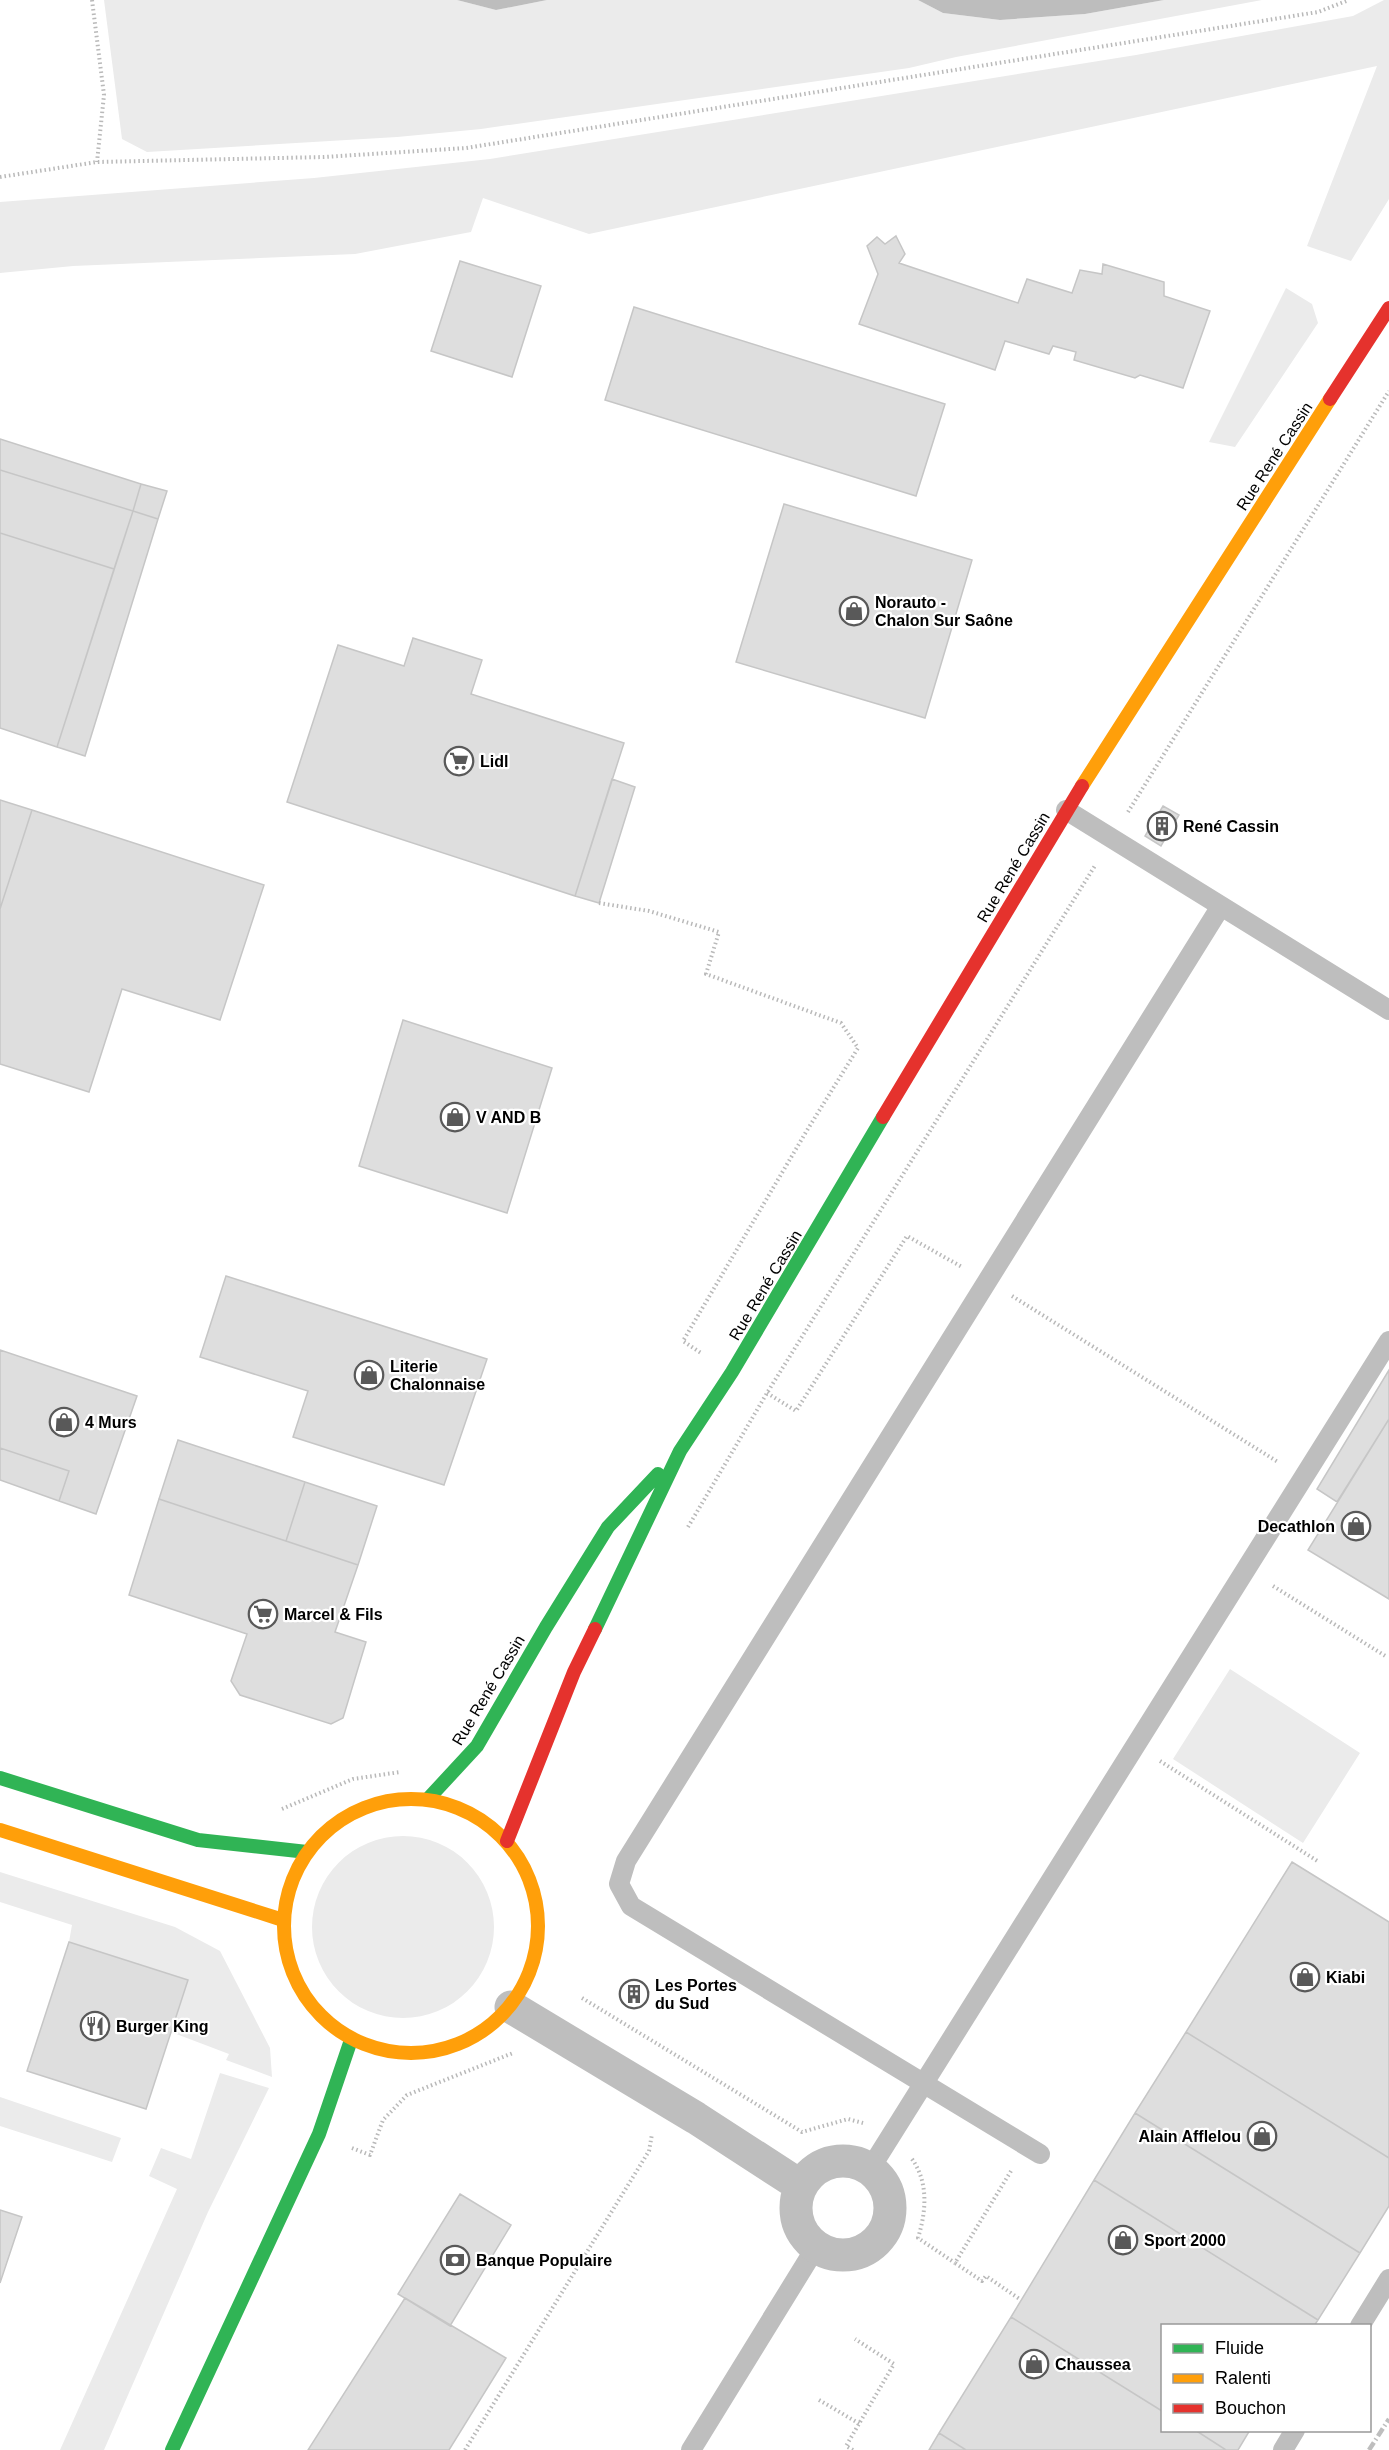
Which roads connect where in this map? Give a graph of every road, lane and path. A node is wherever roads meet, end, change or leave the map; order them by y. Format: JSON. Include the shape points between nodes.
{"nodes":[{"id":1,"x":92,"y":0,"type":"edge"},
{"id":2,"x":1349,"y":0,"type":"edge"},
{"id":3,"x":97,"y":162,"type":"junction"},
{"id":4,"x":0,"y":177,"type":"edge"},
{"id":5,"x":1389,"y":308,"type":"edge"},
{"id":6,"x":1389,"y":392,"type":"edge"},
{"id":7,"x":1066,"y":810,"type":"junction"},
{"id":8,"x":1112,"y":838,"type":"junction"},
{"id":9,"x":599,"y":903,"type":"dead end"},
{"id":10,"x":1221,"y":906,"type":"junction"},
{"id":11,"x":1389,"y":1010,"type":"edge"},
{"id":12,"x":988,"y":1282,"type":"junction"},
{"id":13,"x":1389,"y":1341,"type":"edge"},
{"id":14,"x":732,"y":1372,"type":"junction"},
{"id":15,"x":767,"y":1393,"type":"junction"},
{"id":16,"x":680,"y":1450,"type":"junction"},
{"id":17,"x":1303,"y":1478,"type":"junction"},
{"id":18,"x":683,"y":1536,"type":"dead end"},
{"id":19,"x":1266,"y":1581,"type":"dead end"},
{"id":20,"x":1387,"y":1657,"type":"dead end"},
{"id":21,"x":1157,"y":1758,"type":"dead end"},
{"id":22,"x":406,"y":1772,"type":"dead end"},
{"id":23,"x":0,"y":1778,"type":"edge"},
{"id":24,"x":428,"y":1799,"type":"junction"},
{"id":25,"x":274,"y":1811,"type":"dead end"},
{"id":26,"x":0,"y":1830,"type":"edge"},
{"id":27,"x":507,"y":1840,"type":"junction"},
{"id":28,"x":307,"y":1851,"type":"junction"},
{"id":29,"x":1318,"y":1862,"type":"dead end"},
{"id":30,"x":284,"y":1920,"type":"junction"},
{"id":31,"x":582,"y":1998,"type":"dead end"},
{"id":32,"x":511,"y":2007,"type":"junction"},
{"id":33,"x":598,"y":2008,"type":"junction"},
{"id":34,"x":351,"y":2040,"type":"junction"},
{"id":35,"x":578,"y":2046,"type":"junction"},
{"id":36,"x":523,"y":2050,"type":"dead end"},
{"id":37,"x":924,"y":2083,"type":"junction"},
{"id":38,"x":652,"y":2129,"type":"dead end"},
{"id":39,"x":319,"y":2134,"type":"junction"},
{"id":40,"x":889,"y":2140,"type":"junction"},
{"id":41,"x":1040,"y":2154,"type":"dead end"},
{"id":42,"x":870,"y":2169,"type":"junction"},
{"id":43,"x":1012,"y":2169,"type":"dead end"},
{"id":44,"x":801,"y":2186,"type":"junction"},
{"id":45,"x":816,"y":2247,"type":"junction"},
{"id":46,"x":955,"y":2263,"type":"junction"},
{"id":47,"x":1389,"y":2279,"type":"edge"},
{"id":48,"x":1021,"y":2300,"type":"dead end"},
{"id":49,"x":1361,"y":2324,"type":"edge"},
{"id":50,"x":855,"y":2339,"type":"dead end"},
{"id":51,"x":819,"y":2400,"type":"dead end"},
{"id":52,"x":860,"y":2424,"type":"junction"},
{"id":53,"x":1295,"y":2432,"type":"edge"},
{"id":54,"x":172,"y":2450,"type":"edge"},
{"id":55,"x":465,"y":2450,"type":"edge"},
{"id":56,"x":691,"y":2450,"type":"edge"},
{"id":57,"x":853,"y":2450,"type":"edge"},
{"id":58,"x":1283,"y":2450,"type":"edge"}],
"edges":[{"from":1,"to":3,"type":"path","via":[[104,95]]},
{"from":2,"to":3,"type":"path","via":[[1318,12],[466,148],[324,157]]},
{"from":3,"to":4,"type":"path"},
{"from":5,"to":7,"type":"main road","name":"Rue René Cassin"},
{"from":6,"to":8,"type":"path"},
{"from":7,"to":8,"type":"lane"},
{"from":7,"to":14,"type":"main road","name":"Rue René Cassin"},
{"from":8,"to":10,"type":"lane"},
{"from":8,"to":15,"type":"path"},
{"from":9,"to":14,"type":"path","via":[[649,911],[719,932],[706,974],[841,1023],[858,1048],[683,1341]]},
{"from":10,"to":11,"type":"lane"},
{"from":10,"to":12,"type":"lane"},
{"from":12,"to":15,"type":"path","via":[[907,1236],[796,1411]]},
{"from":12,"to":17,"type":"path"},
{"from":12,"to":37,"type":"lane","via":[[626,1861],[619,1884],[631,1906]]},
{"from":13,"to":17,"type":"lane"},
{"from":14,"to":15,"type":"path"},
{"from":14,"to":16,"type":"main road","name":"Rue René Cassin"},
{"from":15,"to":18,"type":"path"},
{"from":16,"to":24,"type":"main road","name":"Rue René Cassin","via":[[608,1527],[477,1746]]},
{"from":16,"to":27,"type":"main road","name":"Rue René Cassin","via":[[574,1672]]},
{"from":17,"to":37,"type":"lane"},
{"from":19,"to":20,"type":"path"},
{"from":21,"to":29,"type":"path"},
{"from":22,"to":25,"type":"path","via":[[353,1779]]},
{"from":23,"to":28,"type":"main road","via":[[198,1840]]},
{"from":24,"to":27,"type":"main road","via":[[471,1812]]},
{"from":24,"to":28,"type":"main road","via":[[393,1799],[360,1809],[331,1827]]},
{"from":26,"to":30,"type":"main road"},
{"from":27,"to":32,"type":"main road","via":[[528,1874],[538,1913],[536,1953]]},
{"from":28,"to":30,"type":"main road","via":[[291,1884]]},
{"from":30,"to":34,"type":"main road","via":[[287,1956],[300,1990],[322,2019]]},
{"from":31,"to":33,"type":"path"},
{"from":32,"to":34,"type":"main road","via":[[465,2042],[428,2053],[389,2052]]},
{"from":32,"to":35,"type":"street"},
{"from":33,"to":35,"type":"path"},
{"from":33,"to":40,"type":"path","via":[[802,2132],[848,2119],[865,2124]]},
{"from":34,"to":39,"type":"main road"},
{"from":35,"to":44,"type":"street"},
{"from":36,"to":39,"type":"path","via":[[407,2095],[383,2120],[370,2155]]},
{"from":37,"to":40,"type":"lane"},
{"from":37,"to":41,"type":"lane"},
{"from":38,"to":55,"type":"path","via":[[649,2151]]},
{"from":39,"to":54,"type":"main road"},
{"from":40,"to":42,"type":"lane"},
{"from":40,"to":46,"type":"path","via":[[908,2152],[923,2183],[926,2204],[918,2238]]},
{"from":42,"to":44,"type":"street","via":[[852,2161],[831,2162],[814,2171]]},
{"from":42,"to":45,"type":"street","via":[[884,2185],[890,2205],[887,2226],[875,2243],[856,2253],[836,2254]]},
{"from":43,"to":46,"type":"path"},
{"from":44,"to":45,"type":"street","via":[[796,2213],[800,2226]]},
{"from":45,"to":56,"type":"lane"},
{"from":46,"to":48,"type":"path","via":[[982,2281],[986,2276]]},
{"from":47,"to":49,"type":"lane"},
{"from":50,"to":52,"type":"path","via":[[894,2364]]},
{"from":51,"to":52,"type":"path"},
{"from":52,"to":57,"type":"path","via":[[846,2446]]},
{"from":53,"to":58,"type":"lane"}]}
